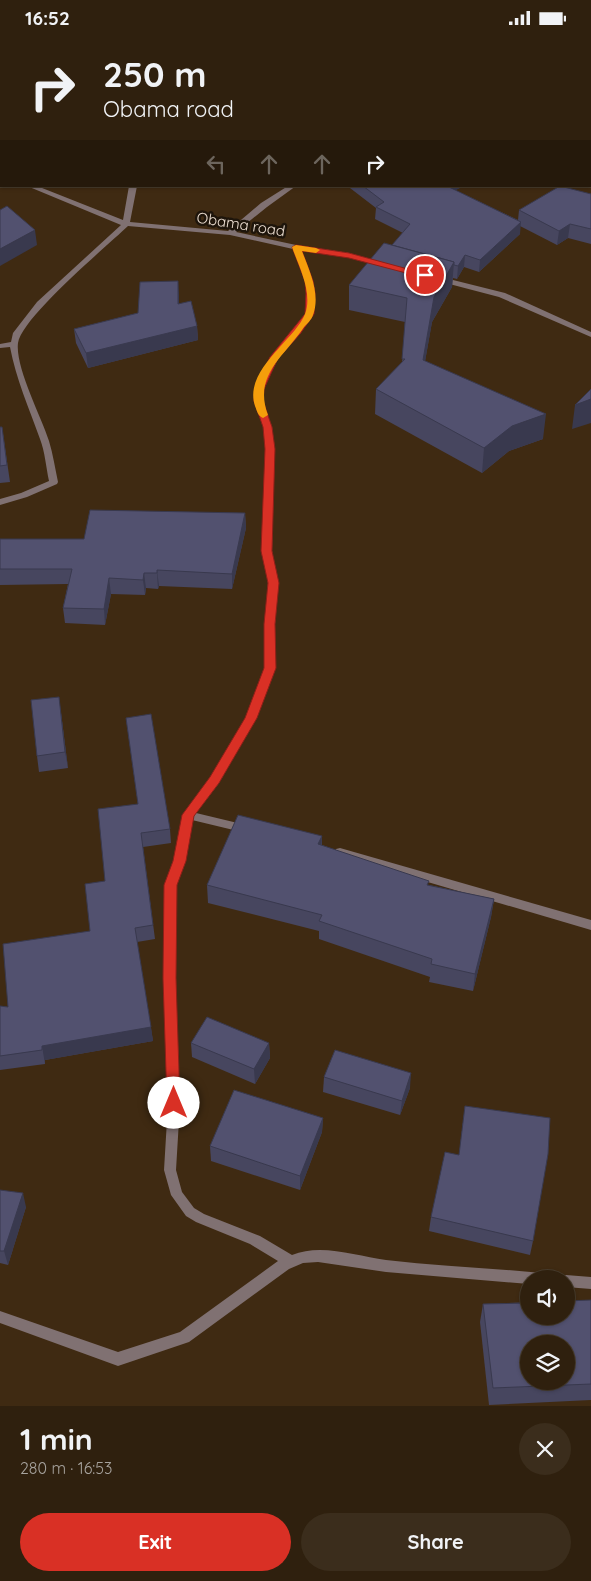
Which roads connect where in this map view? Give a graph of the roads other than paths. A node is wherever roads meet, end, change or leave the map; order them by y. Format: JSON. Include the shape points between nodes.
{"nodes":[{"id":1,"x":33,"y":187,"type":"edge"},
{"id":2,"x":132,"y":187,"type":"edge"},
{"id":3,"x":291,"y":187,"type":"edge"},
{"id":4,"x":126,"y":224,"type":"junction"},
{"id":5,"x":230,"y":233,"type":"junction"},
{"id":6,"x":296,"y":247,"type":"junction"},
{"id":7,"x":387,"y":265,"type":"edge"},
{"id":8,"x":435,"y":278,"type":"edge"},
{"id":9,"x":591,"y":335,"type":"edge"},
{"id":10,"x":14,"y":344,"type":"junction"},
{"id":11,"x":0,"y":347,"type":"edge"},
{"id":12,"x":0,"y":503,"type":"edge"},
{"id":13,"x":188,"y":815,"type":"junction"},
{"id":14,"x":253,"y":831,"type":"edge"},
{"id":15,"x":328,"y":849,"type":"edge"},
{"id":16,"x":591,"y":925,"type":"edge"},
{"id":17,"x":291,"y":1262,"type":"junction"},
{"id":18,"x":520,"y":1277,"type":"edge"},
{"id":19,"x":575,"y":1282,"type":"edge"},
{"id":20,"x":591,"y":1283,"type":"edge"},
{"id":21,"x":0,"y":1317,"type":"edge"}],
"edges":[{"from":1,"to":4,"type":"street","name":"Obama road"},
{"from":2,"to":4,"type":"street"},
{"from":3,"to":5,"type":"street"},
{"from":4,"to":5,"type":"street","name":"Obama road"},
{"from":4,"to":10,"type":"street","via":[[40,304],[17,333]]},
{"from":5,"to":6,"type":"street","name":"Obama road"},
{"from":6,"to":7,"type":"street","name":"Obama road"},
{"from":6,"to":13,"type":"street","via":[[309,281],[309,314],[274,357],[259,389],[258,401],[268,427],[270,449],[266,551],[273,583],[270,668],[251,718],[215,780]]},
{"from":8,"to":9,"type":"street","via":[[502,295]]},
{"from":10,"to":11,"type":"street"},
{"from":10,"to":12,"type":"street","via":[[29,402],[45,441],[54,482]]},
{"from":13,"to":14,"type":"street"},
{"from":13,"to":17,"type":"street","via":[[180,861],[170,885],[174,1068],[171,1178],[181,1201],[195,1215],[255,1240]]},
{"from":15,"to":16,"type":"street"},
{"from":17,"to":18,"type":"street","via":[[318,1256],[386,1266]]},
{"from":17,"to":21,"type":"street","via":[[184,1337],[118,1359]]},
{"from":19,"to":20,"type":"street"}]}
